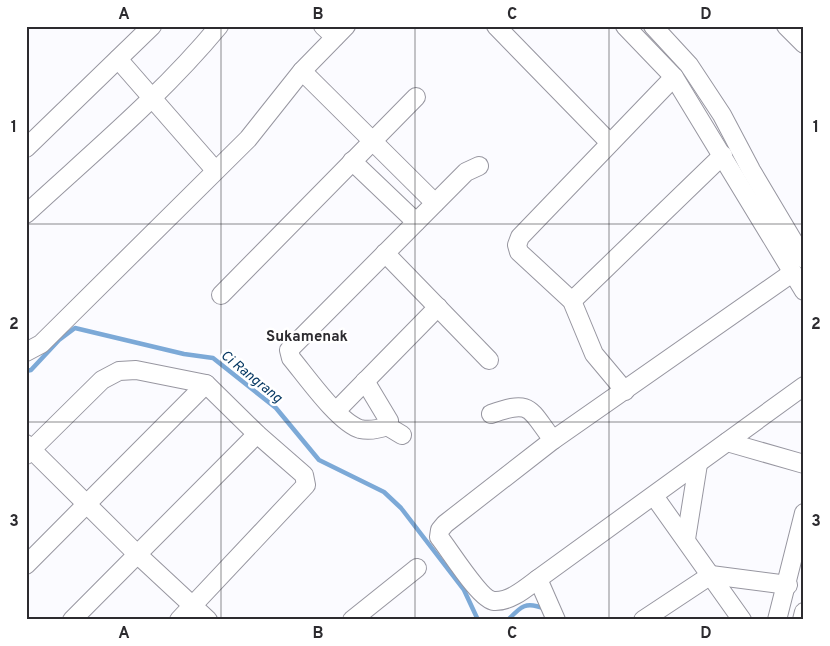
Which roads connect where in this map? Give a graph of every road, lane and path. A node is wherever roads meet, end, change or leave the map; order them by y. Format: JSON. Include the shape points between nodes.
{"nodes":[{"id":1,"x":152,"y":26,"type":"edge"},
{"id":2,"x":220,"y":26,"type":"edge"},
{"id":3,"x":496,"y":26,"type":"edge"},
{"id":4,"x":625,"y":26,"type":"edge"},
{"id":5,"x":654,"y":26,"type":"edge"},
{"id":6,"x":786,"y":26,"type":"edge"},
{"id":7,"x":335,"y":30,"type":"edge"},
{"id":8,"x":804,"y":44,"type":"edge"},
{"id":9,"x":118,"y":59,"type":"junction"},
{"id":10,"x":302,"y":72,"type":"junction"},
{"id":11,"x":674,"y":77,"type":"junction"},
{"id":12,"x":152,"y":98,"type":"junction"},
{"id":13,"x":416,"y":98,"type":"dead end"},
{"id":14,"x":372,"y":141,"type":"junction"},
{"id":15,"x":610,"y":143,"type":"junction"},
{"id":16,"x":26,"y":148,"type":"edge"},
{"id":17,"x":723,"y":155,"type":"junction"},
{"id":18,"x":352,"y":161,"type":"junction"},
{"id":19,"x":479,"y":166,"type":"dead end"},
{"id":20,"x":215,"y":170,"type":"junction"},
{"id":21,"x":435,"y":203,"type":"junction"},
{"id":22,"x":26,"y":214,"type":"edge"},
{"id":23,"x":416,"y":222,"type":"junction"},
{"id":24,"x":385,"y":253,"type":"junction"},
{"id":25,"x":804,"y":259,"type":"edge"},
{"id":26,"x":792,"y":273,"type":"junction"},
{"id":27,"x":804,"y":291,"type":"edge"},
{"id":28,"x":221,"y":295,"type":"dead end"},
{"id":29,"x":572,"y":301,"type":"junction"},
{"id":30,"x":438,"y":306,"type":"junction"},
{"id":31,"x":26,"y":352,"type":"edge"},
{"id":32,"x":490,"y":360,"type":"dead end"},
{"id":33,"x":365,"y":381,"type":"junction"},
{"id":34,"x":206,"y":384,"type":"junction"},
{"id":35,"x":804,"y":386,"type":"edge"},
{"id":36,"x":625,"y":391,"type":"junction"},
{"id":37,"x":336,"y":411,"type":"junction"},
{"id":38,"x":492,"y":414,"type":"dead end"},
{"id":39,"x":387,"y":426,"type":"junction"},
{"id":40,"x":257,"y":434,"type":"junction"},
{"id":41,"x":402,"y":436,"type":"dead end"},
{"id":42,"x":553,"y":440,"type":"junction"},
{"id":43,"x":727,"y":442,"type":"junction"},
{"id":44,"x":28,"y":450,"type":"edge"},
{"id":45,"x":698,"y":464,"type":"junction"},
{"id":46,"x":804,"y":464,"type":"edge"},
{"id":47,"x":654,"y":496,"type":"junction"},
{"id":48,"x":87,"y":502,"type":"junction"},
{"id":49,"x":804,"y":513,"type":"edge"},
{"id":50,"x":686,"y":540,"type":"junction"},
{"id":51,"x":137,"y":554,"type":"junction"},
{"id":52,"x":26,"y":565,"type":"edge"},
{"id":53,"x":418,"y":568,"type":"dead end"},
{"id":54,"x":711,"y":575,"type":"junction"},
{"id":55,"x":538,"y":579,"type":"junction"},
{"id":56,"x":788,"y":586,"type":"junction"},
{"id":57,"x":192,"y":606,"type":"junction"},
{"id":58,"x":804,"y":612,"type":"edge"},
{"id":59,"x":72,"y":620,"type":"edge"},
{"id":60,"x":179,"y":620,"type":"edge"},
{"id":61,"x":208,"y":620,"type":"edge"},
{"id":62,"x":352,"y":620,"type":"edge"},
{"id":63,"x":556,"y":620,"type":"edge"},
{"id":64,"x":642,"y":620,"type":"edge"},
{"id":65,"x":742,"y":620,"type":"edge"},
{"id":66,"x":778,"y":620,"type":"edge"},
{"id":67,"x":802,"y":620,"type":"edge"}],
"edges":[{"from":1,"to":9,"type":"street"},
{"from":2,"to":12,"type":"street"},
{"from":3,"to":15,"type":"street"},
{"from":4,"to":11,"type":"street"},
{"from":5,"to":25,"type":"street","via":[[689,64],[722,115]]},
{"from":6,"to":8,"type":"street"},
{"from":7,"to":10,"type":"street"},
{"from":9,"to":12,"type":"street"},
{"from":9,"to":16,"type":"street"},
{"from":10,"to":14,"type":"street"},
{"from":10,"to":20,"type":"street","via":[[248,139]]},
{"from":11,"to":15,"type":"street"},
{"from":11,"to":17,"type":"street"},
{"from":12,"to":20,"type":"street"},
{"from":12,"to":22,"type":"street"},
{"from":13,"to":14,"type":"street"},
{"from":14,"to":18,"type":"street"},
{"from":14,"to":21,"type":"street"},
{"from":15,"to":29,"type":"street","via":[[518,242],[519,252]]},
{"from":17,"to":26,"type":"street"},
{"from":17,"to":29,"type":"street"},
{"from":18,"to":23,"type":"street"},
{"from":18,"to":28,"type":"street"},
{"from":19,"to":21,"type":"street","via":[[466,172]]},
{"from":20,"to":31,"type":"street","via":[[40,344]]},
{"from":21,"to":23,"type":"street"},
{"from":23,"to":24,"type":"street"},
{"from":24,"to":30,"type":"street"},
{"from":24,"to":37,"type":"street","via":[[289,350],[291,358]]},
{"from":26,"to":27,"type":"street"},
{"from":26,"to":36,"type":"street"},
{"from":29,"to":36,"type":"street","via":[[594,354]]},
{"from":30,"to":32,"type":"street"},
{"from":30,"to":33,"type":"street"},
{"from":33,"to":37,"type":"street"},
{"from":33,"to":39,"type":"street","via":[[389,421]]},
{"from":34,"to":40,"type":"street"},
{"from":34,"to":44,"type":"street","via":[[136,370],[113,373]]},
{"from":34,"to":48,"type":"street"},
{"from":35,"to":43,"type":"street"},
{"from":36,"to":42,"type":"street"},
{"from":37,"to":39,"type":"street","via":[[361,429]]},
{"from":38,"to":42,"type":"street","via":[[523,406],[529,409]]},
{"from":39,"to":41,"type":"street"},
{"from":40,"to":51,"type":"street"},
{"from":40,"to":57,"type":"street","via":[[304,475],[306,485]]},
{"from":42,"to":55,"type":"street","via":[[445,524],[439,533],[478,589],[490,600],[507,599]]},
{"from":43,"to":45,"type":"street"},
{"from":43,"to":46,"type":"street"},
{"from":44,"to":48,"type":"street"},
{"from":45,"to":47,"type":"street"},
{"from":45,"to":50,"type":"street"},
{"from":47,"to":50,"type":"street"},
{"from":47,"to":55,"type":"street"},
{"from":48,"to":51,"type":"street"},
{"from":48,"to":52,"type":"street"},
{"from":49,"to":56,"type":"street"},
{"from":50,"to":54,"type":"street"},
{"from":51,"to":57,"type":"street"},
{"from":51,"to":59,"type":"street"},
{"from":53,"to":62,"type":"street"},
{"from":54,"to":56,"type":"street"},
{"from":54,"to":64,"type":"street"},
{"from":54,"to":65,"type":"street"},
{"from":55,"to":63,"type":"street"},
{"from":56,"to":66,"type":"street"},
{"from":57,"to":60,"type":"street"},
{"from":57,"to":61,"type":"street"},
{"from":58,"to":67,"type":"street"}]}
